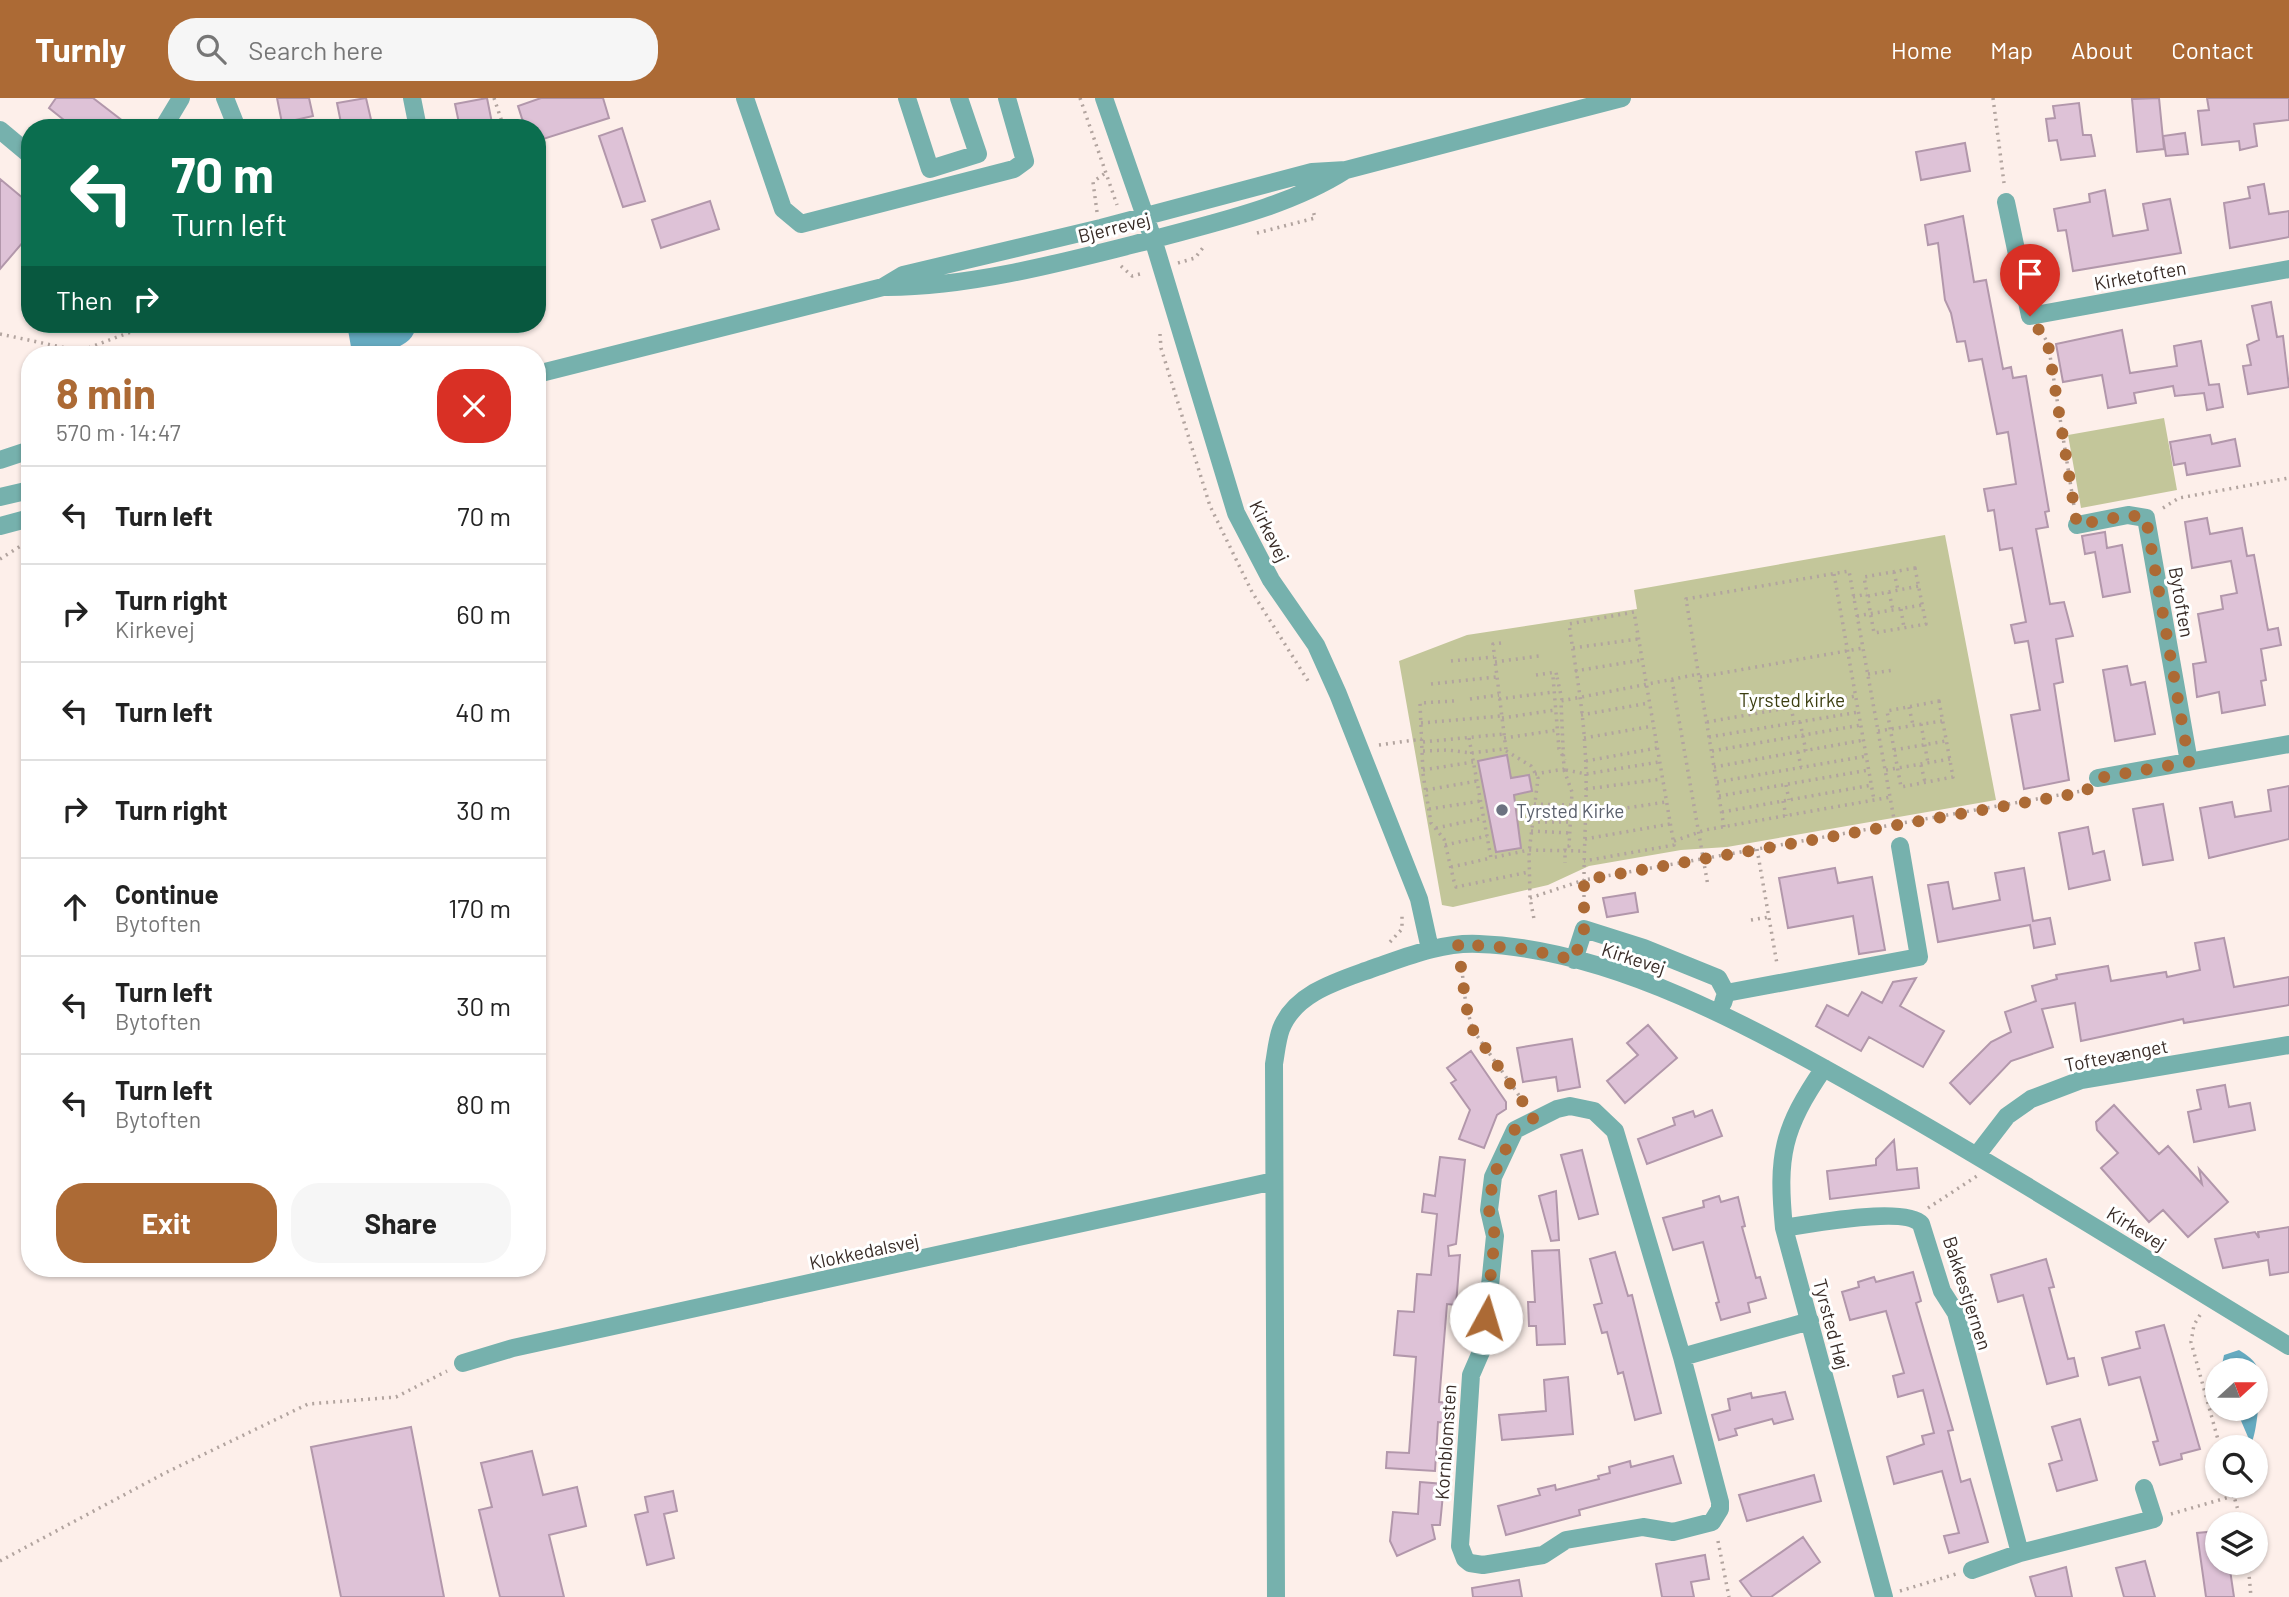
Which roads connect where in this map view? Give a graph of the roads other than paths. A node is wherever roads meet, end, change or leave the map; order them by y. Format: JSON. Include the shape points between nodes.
{"nodes":[{"id":1,"x":181,"y":98,"type":"edge"},
{"id":2,"x":225,"y":98,"type":"edge"},
{"id":3,"x":412,"y":98,"type":"edge"},
{"id":4,"x":745,"y":98,"type":"edge"},
{"id":5,"x":907,"y":98,"type":"edge"},
{"id":6,"x":959,"y":98,"type":"edge"},
{"id":7,"x":1007,"y":98,"type":"edge"},
{"id":8,"x":1104,"y":98,"type":"edge"},
{"id":9,"x":1622,"y":98,"type":"edge"},
{"id":10,"x":168,"y":119,"type":"edge"},
{"id":11,"x":233,"y":119,"type":"edge"},
{"id":12,"x":416,"y":119,"type":"edge"},
{"id":13,"x":0,"y":131,"type":"edge"},
{"id":14,"x":21,"y":148,"type":"edge"},
{"id":15,"x":1346,"y":170,"type":"junction"},
{"id":16,"x":2006,"y":202,"type":"road end"},
{"id":17,"x":1145,"y":216,"type":"junction"},
{"id":18,"x":1162,"y":237,"type":"junction"},
{"id":19,"x":2289,"y":269,"type":"edge"},
{"id":20,"x":883,"y":287,"type":"junction"},
{"id":21,"x":546,"y":372,"type":"edge"},
{"id":22,"x":21,"y":453,"type":"edge"},
{"id":23,"x":0,"y":460,"type":"edge"},
{"id":24,"x":21,"y":492,"type":"edge"},
{"id":25,"x":0,"y":497,"type":"edge"},
{"id":26,"x":21,"y":520,"type":"edge"},
{"id":27,"x":2077,"y":525,"type":"road end"},
{"id":28,"x":0,"y":526,"type":"edge"},
{"id":29,"x":2289,"y":744,"type":"edge"},
{"id":30,"x":2189,"y":762,"type":"junction"},
{"id":31,"x":2098,"y":778,"type":"road end"},
{"id":32,"x":1900,"y":846,"type":"road end"},
{"id":33,"x":1430,"y":949,"type":"junction"},
{"id":34,"x":1574,"y":960,"type":"junction"},
{"id":35,"x":1726,"y":993,"type":"junction"},
{"id":36,"x":1720,"y":1013,"type":"junction"},
{"id":37,"x":2289,"y":1045,"type":"edge"},
{"id":38,"x":1824,"y":1068,"type":"junction"},
{"id":39,"x":1983,"y":1158,"type":"junction"},
{"id":40,"x":1274,"y":1181,"type":"junction"},
{"id":41,"x":1784,"y":1228,"type":"junction"},
{"id":42,"x":1810,"y":1321,"type":"junction"},
{"id":43,"x":2289,"y":1346,"type":"edge"},
{"id":44,"x":1682,"y":1357,"type":"junction"},
{"id":45,"x":463,"y":1363,"type":"road end"},
{"id":46,"x":2144,"y":1488,"type":"dead end"},
{"id":47,"x":2020,"y":1553,"type":"junction"},
{"id":48,"x":1972,"y":1570,"type":"road end"},
{"id":49,"x":1884,"y":1594,"type":"edge"},
{"id":50,"x":1276,"y":1597,"type":"edge"}],
"edges":[{"from":1,"to":10,"type":"street"},
{"from":2,"to":11,"type":"street"},
{"from":3,"to":12,"type":"street"},
{"from":4,"to":7,"type":"street","via":[[783,209],[801,223],[1014,169],[1025,161]]},
{"from":5,"to":6,"type":"street","via":[[930,169],[978,154]]},
{"from":8,"to":17,"type":"street","name":"Kirkevej"},
{"from":9,"to":15,"type":"street","name":"Bjerrevej"},
{"from":13,"to":14,"type":"street"},
{"from":15,"to":17,"type":"street","name":"Bjerrevej","via":[[1312,172]]},
{"from":15,"to":18,"type":"street","name":"Bjerrevej","via":[[1318,188]]},
{"from":16,"to":19,"type":"street","name":"Kirketoften","via":[[2030,316]]},
{"from":17,"to":18,"type":"street","name":"Kirkevej"},
{"from":17,"to":20,"type":"street","name":"Bjerrevej","via":[[903,275]]},
{"from":18,"to":20,"type":"street","name":"Bjerrevej","via":[[1016,271]]},
{"from":18,"to":33,"type":"street","name":"Kirkevej","via":[[1236,513],[1271,580],[1316,645],[1338,694],[1419,899]]},
{"from":20,"to":21,"type":"street","name":"Bjerrevej"},
{"from":22,"to":23,"type":"street"},
{"from":24,"to":25,"type":"street"},
{"from":26,"to":28,"type":"street"},
{"from":27,"to":30,"type":"street","name":"Bytoften","via":[[2128,515],[2146,518]]},
{"from":29,"to":30,"type":"street"},
{"from":30,"to":31,"type":"street"},
{"from":32,"to":35,"type":"street","via":[[1919,957]]},
{"from":33,"to":34,"type":"street","name":"Kirkevej","via":[[1458,944],[1526,949]]},
{"from":33,"to":40,"type":"street","via":[[1339,980],[1294,1008],[1281,1029],[1274,1064]]},
{"from":34,"to":35,"type":"street","via":[[1584,929],[1718,978]]},
{"from":34,"to":36,"type":"street","name":"Kirkevej"},
{"from":35,"to":36,"type":"street"},
{"from":36,"to":38,"type":"street","name":"Kirkevej"},
{"from":37,"to":39,"type":"street","name":"Toftevænget","via":[[2081,1080],[2031,1098],[2007,1116]]},
{"from":38,"to":39,"type":"street","name":"Kirkevej"},
{"from":38,"to":41,"type":"street","name":"Tyrsted Høj","via":[[1801,1101],[1786,1138],[1779,1177]]},
{"from":39,"to":43,"type":"street","name":"Kirkevej"},
{"from":40,"to":45,"type":"street","name":"Klokkedalsvej","via":[[513,1348]]},
{"from":40,"to":50,"type":"street"},
{"from":41,"to":42,"type":"street","name":"Tyrsted Høj"},
{"from":41,"to":47,"type":"street","name":"Bakkestjernen","via":[[1885,1217],[1916,1219],[1926,1233],[1942,1291],[1956,1313]]},
{"from":42,"to":44,"type":"street"},
{"from":42,"to":49,"type":"street","name":"Tyrsted Høj"},
{"from":44,"to":44,"type":"street","name":"Kornblomsten","via":[[1615,1131],[1594,1111],[1570,1106],[1515,1129],[1493,1177],[1489,1210],[1495,1236],[1484,1345],[1471,1375],[1461,1553],[1471,1563],[1483,1565],[1542,1555],[1566,1540],[1643,1527],[1673,1532],[1712,1522],[1720,1502]]},
{"from":46,"to":47,"type":"street","via":[[2154,1519]]},
{"from":47,"to":48,"type":"street"}]}
